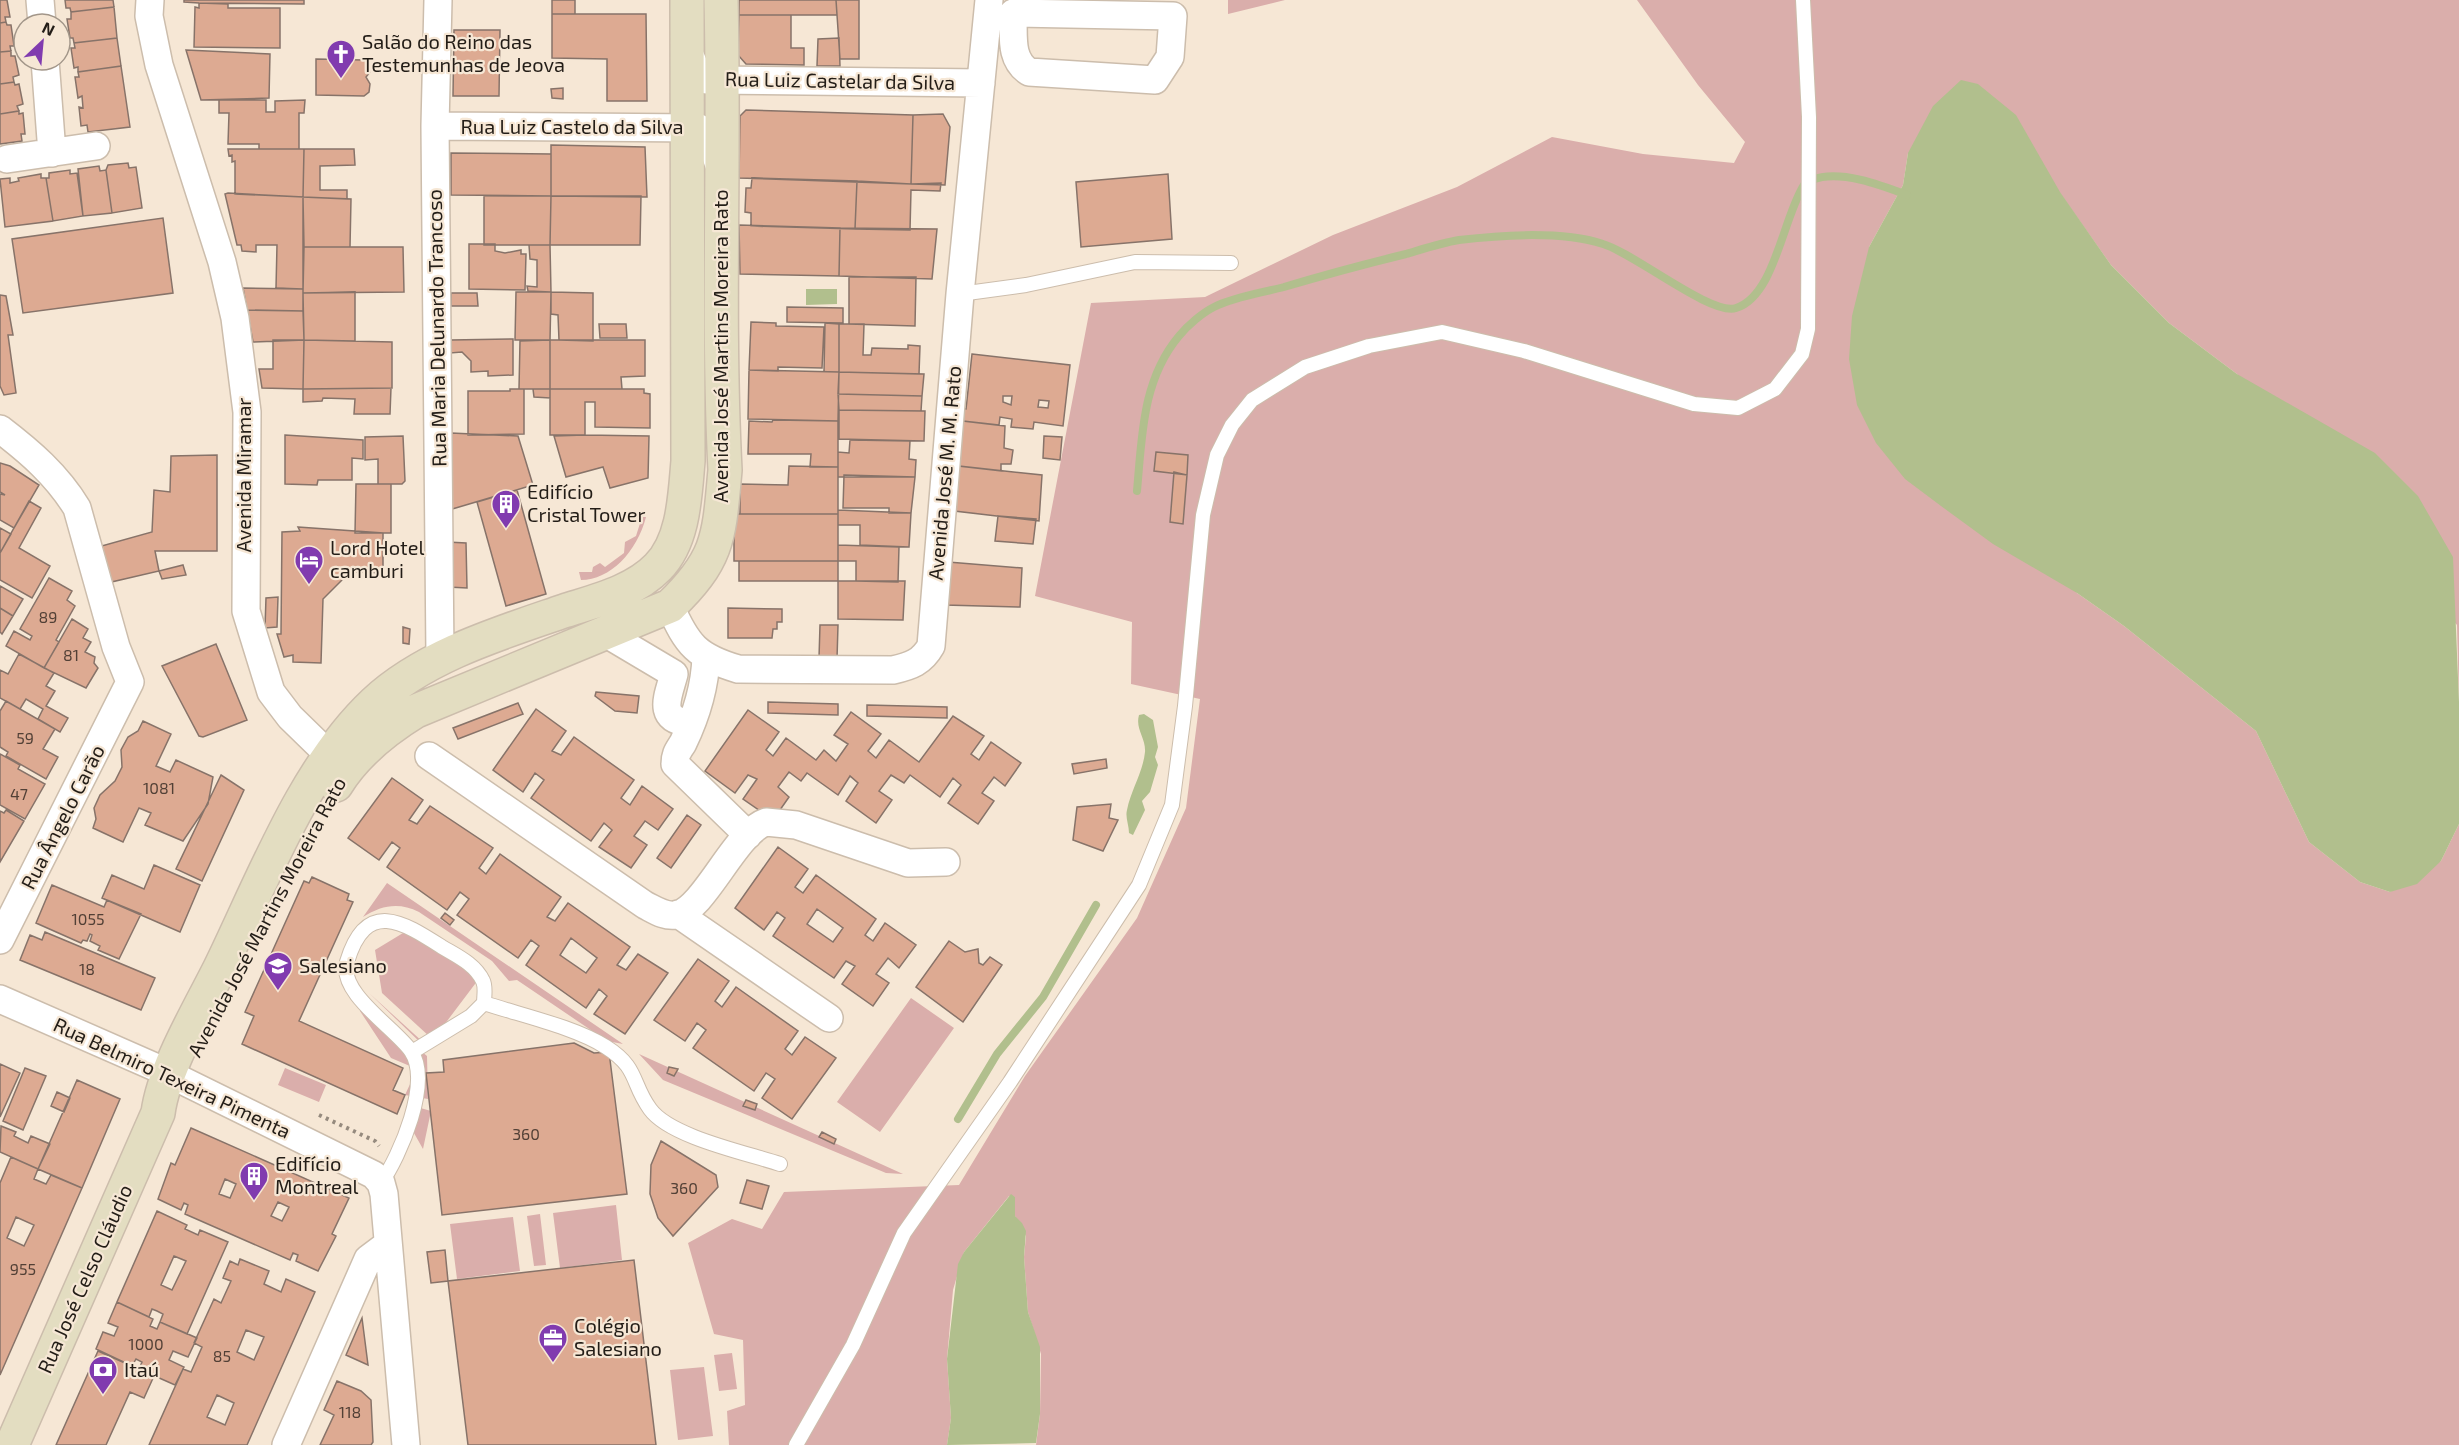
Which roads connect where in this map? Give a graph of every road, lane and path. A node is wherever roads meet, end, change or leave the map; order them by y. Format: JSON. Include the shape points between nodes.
{"nodes":[{"id":1,"x":150,"y":0,"type":"edge"},
{"id":2,"x":438,"y":0,"type":"edge"},
{"id":3,"x":687,"y":0,"type":"edge"},
{"id":4,"x":721,"y":0,"type":"edge"},
{"id":5,"x":1803,"y":0,"type":"edge"},
{"id":6,"x":1001,"y":6,"type":"edge"},
{"id":7,"x":1174,"y":8,"type":"edge"},
{"id":8,"x":685,"y":43,"type":"junction"},
{"id":9,"x":46,"y":72,"type":"edge"},
{"id":10,"x":723,"y":79,"type":"junction"},
{"id":11,"x":981,"y":83,"type":"junction"},
{"id":12,"x":435,"y":126,"type":"junction"},
{"id":13,"x":686,"y":128,"type":"junction"},
{"id":14,"x":96,"y":146,"type":"dead end"},
{"id":15,"x":52,"y":153,"type":"junction"},
{"id":16,"x":7,"y":159,"type":"dead end"},
{"id":17,"x":720,"y":168,"type":"junction"},
{"id":18,"x":1231,"y":263,"type":"dead end"},
{"id":19,"x":960,"y":294,"type":"junction"},
{"id":20,"x":0,"y":429,"type":"edge"},
{"id":21,"x":670,"y":606,"type":"junction"},
{"id":22,"x":605,"y":633,"type":"junction"},
{"id":23,"x":440,"y":657,"type":"junction"},
{"id":24,"x":706,"y":657,"type":"junction"},
{"id":25,"x":689,"y":723,"type":"junction"},
{"id":26,"x":330,"y":756,"type":"junction"},
{"id":27,"x":429,"y":756,"type":"dead end"},
{"id":28,"x":748,"y":835,"type":"junction"},
{"id":29,"x":946,"y":862,"type":"dead end"},
{"id":30,"x":678,"y":914,"type":"junction"},
{"id":31,"x":0,"y":940,"type":"edge"},
{"id":32,"x":0,"y":999,"type":"edge"},
{"id":33,"x":484,"y":1004,"type":"junction"},
{"id":34,"x":829,"y":1018,"type":"dead end"},
{"id":35,"x":412,"y":1052,"type":"junction"},
{"id":36,"x":175,"y":1077,"type":"junction"},
{"id":37,"x":310,"y":1111,"type":"dead end"},
{"id":38,"x":780,"y":1164,"type":"dead end"},
{"id":39,"x":388,"y":1174,"type":"junction"},
{"id":40,"x":388,"y":1244,"type":"junction"},
{"id":41,"x":12,"y":1445,"type":"edge"},
{"id":42,"x":286,"y":1445,"type":"edge"},
{"id":43,"x":406,"y":1445,"type":"edge"},
{"id":44,"x":796,"y":1445,"type":"edge"}],
"edges":[{"from":1,"to":26,"type":"street","name":"Avenida Miramar","via":[[149,16],[159,64],[222,262],[235,318],[247,412],[246,611],[272,692],[290,717]]},
{"from":2,"to":12,"type":"street","name":"Rua Maria Delunardo Trancoso"},
{"from":3,"to":8,"type":"street","name":"Avenida José Martins Moreira Rato"},
{"from":4,"to":10,"type":"street","name":"Avenida José Martins Moreira Rato"},
{"from":5,"to":44,"type":"lane","via":[[1809,117],[1808,330],[1802,354],[1775,389],[1738,408],[1694,404],[1524,351],[1442,332],[1369,346],[1305,367],[1252,400],[1232,425],[1217,455],[1203,515],[1172,806],[1139,885],[1010,1082],[904,1233],[853,1345]]},
{"from":6,"to":7,"type":"street"},
{"from":6,"to":7,"type":"street","via":[[1018,65],[1029,72],[1155,80],[1170,57]]},
{"from":6,"to":11,"type":"street","name":"Avenida José M. M. Rato"},
{"from":8,"to":10,"type":"street","name":"Rua Luiz Castelar da Silva","via":[[695,68],[707,80]]},
{"from":8,"to":13,"type":"street","name":"Avenida José Martins Moreira Rato"},
{"from":9,"to":15,"type":"street"},
{"from":10,"to":11,"type":"street","name":"Rua Luiz Castelar da Silva"},
{"from":10,"to":17,"type":"street","name":"Avenida José Martins Moreira Rato"},
{"from":11,"to":19,"type":"street","name":"Avenida José M. M. Rato"},
{"from":12,"to":13,"type":"street","name":"Rua Luiz Castelo da Silva"},
{"from":12,"to":23,"type":"street","name":"Rua Maria Delunardo Trancoso"},
{"from":13,"to":17,"type":"street","name":"Rua Luiz Castelo da Silva","via":[[699,128],[710,139]]},
{"from":13,"to":23,"type":"street","name":"Avenida José Martins Moreira Rato","via":[[688,461],[683,508],[672,546],[658,567],[612,595]]},
{"from":14,"to":15,"type":"street"},
{"from":15,"to":16,"type":"street"},
{"from":17,"to":21,"type":"street","name":"Avenida José Martins Moreira Rato","via":[[725,470],[721,519],[712,556]]},
{"from":18,"to":19,"type":"lane","via":[[1135,262],[1026,285]]},
{"from":19,"to":24,"type":"street","name":"Avenida José M. M. Rato","via":[[931,646],[924,658],[893,670],[738,669]]},
{"from":20,"to":31,"type":"street","name":"Rua Ângelo Carão","via":[[32,453],[67,491],[77,508],[116,647],[130,682]]},
{"from":21,"to":22,"type":"street","name":"Avenida José Martins Moreira Rato"},
{"from":21,"to":24,"type":"street","name":"Avenida José M. M. Rato","via":[[682,634]]},
{"from":22,"to":25,"type":"street","via":[[674,674],[669,717]]},
{"from":22,"to":36,"type":"street","name":"Avenida José Martins Moreira Rato","via":[[416,711],[354,759],[337,783]]},
{"from":23,"to":26,"type":"street","name":"Avenida José Martins Moreira Rato","via":[[374,703]]},
{"from":24,"to":25,"type":"street","via":[[705,680]]},
{"from":25,"to":28,"type":"street","via":[[675,754],[675,764]]},
{"from":26,"to":36,"type":"street","name":"Avenida José Martins Moreira Rato","via":[[292,820]]},
{"from":27,"to":30,"type":"street","via":[[645,905],[665,915]]},
{"from":28,"to":29,"type":"street","via":[[762,823],[777,822],[908,863]]},
{"from":28,"to":30,"type":"street","via":[[693,903]]},
{"from":30,"to":34,"type":"street"},
{"from":32,"to":36,"type":"street","name":"Rua Belmiro Texeira Pimenta"},
{"from":33,"to":35,"type":"lane"},
{"from":33,"to":35,"type":"lane","via":[[485,983],[474,967],[404,923],[390,920],[364,930],[347,963],[346,978],[357,995]]},
{"from":33,"to":38,"type":"lane","via":[[594,1040],[633,1071],[650,1109],[664,1122],[682,1132]]},
{"from":35,"to":39,"type":"lane","via":[[420,1076],[404,1142]]},
{"from":36,"to":39,"type":"street","name":"Rua Belmiro Texeira Pimenta","via":[[374,1175]]},
{"from":36,"to":41,"type":"street","name":"Rua José Celso Cláudio"},
{"from":37,"to":39,"type":"path","via":[[375,1142]]},
{"from":39,"to":40,"type":"street"},
{"from":40,"to":42,"type":"street","via":[[368,1259]]},
{"from":40,"to":43,"type":"street"}]}
